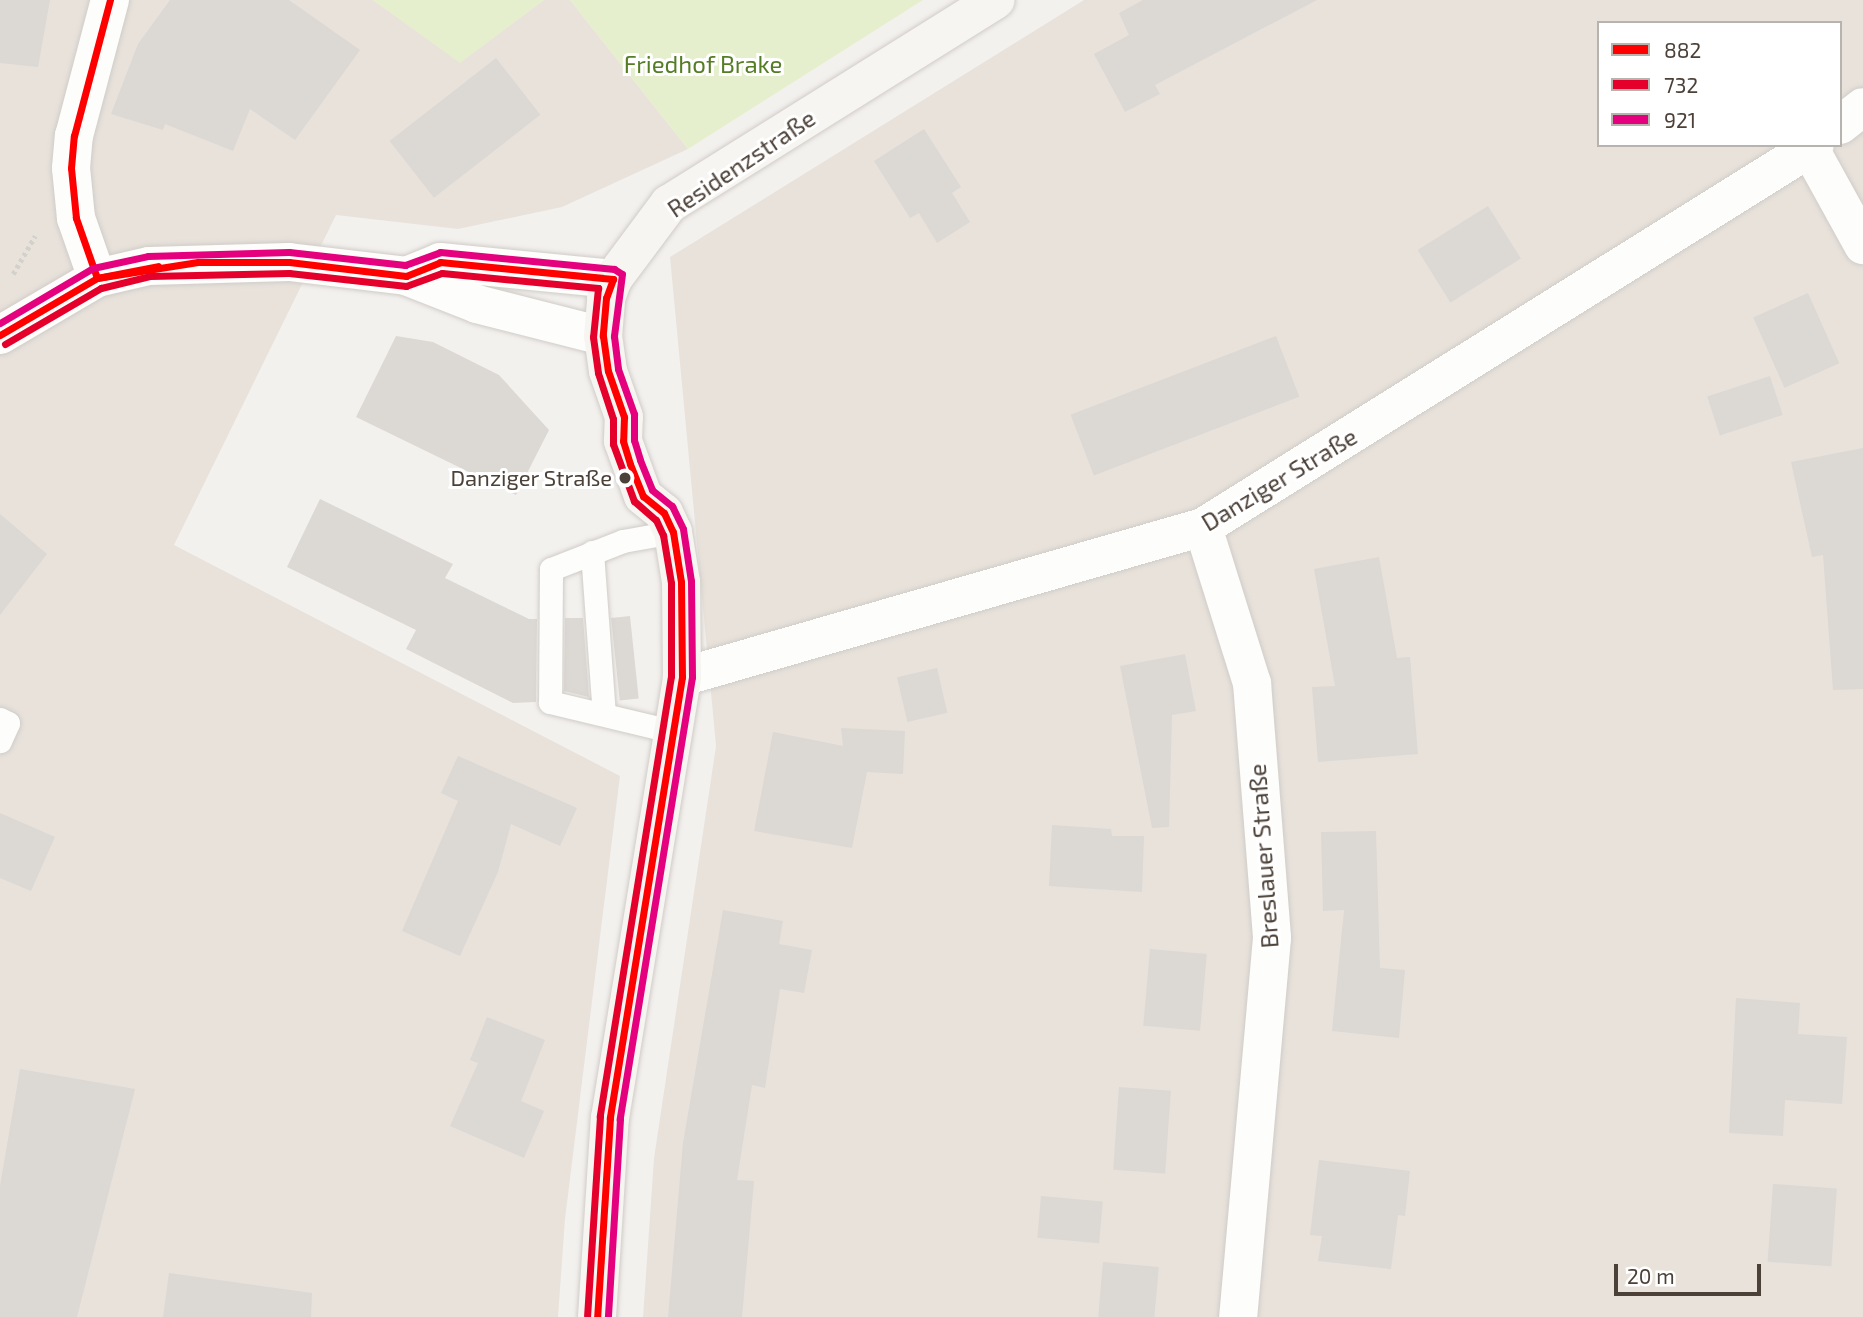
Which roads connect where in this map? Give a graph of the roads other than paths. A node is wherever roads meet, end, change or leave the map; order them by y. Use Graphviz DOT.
graph roads {
  1 [pos="110,0"];
  2 [pos="996,0"];
  3 [pos="1863,107"];
  4 [pos="1842,123"];
  5 [pos="1813,147"];
  6 [pos="1863,246"];
  7 [pos="405,276"];
  8 [pos="97,278"];
  9 [pos="613,279"];
  10 [pos="0,335"];
  11 [pos="603,336"];
  12 [pos="668,522"];
  13 [pos="1203,527"];
  14 [pos="592,552"];
  15 [pos="682,677"];
  16 [pos="604,714"];
  17 [pos="0,719"];
  18 [pos="675,732"];
  19 [pos="0,741"];
  20 [pos="597,1317"];
  21 [pos="1238,1317"];
  1 -- 8 [label="street"];
  2 -- 9 [label="main road, Residenzstraße"];
  3 -- 4 [label="street"];
  5 -- 6 [label="street"];
  5 -- 13 [label="street, Danziger Straße"];
  7 -- 8 [label="street"];
  7 -- 9 [label="street"];
  7 -- 11 [label="street"];
  8 -- 10 [label="street"];
  9 -- 11 [label="main road"];
  11 -- 12 [label="main road"];
  12 -- 14 [label="lane"];
  12 -- 15 [label="main road"];
  13 -- 15 [label="street, Danziger Straße"];
  13 -- 21 [label="street, Breslauer Straße"];
  14 -- 16 [label="lane"];
  14 -- 16 [label="lane"];
  15 -- 18 [label="main road"];
  16 -- 18 [label="lane"];
  17 -- 19 [label="lane"];
  18 -- 20 [label="main road"];
}
